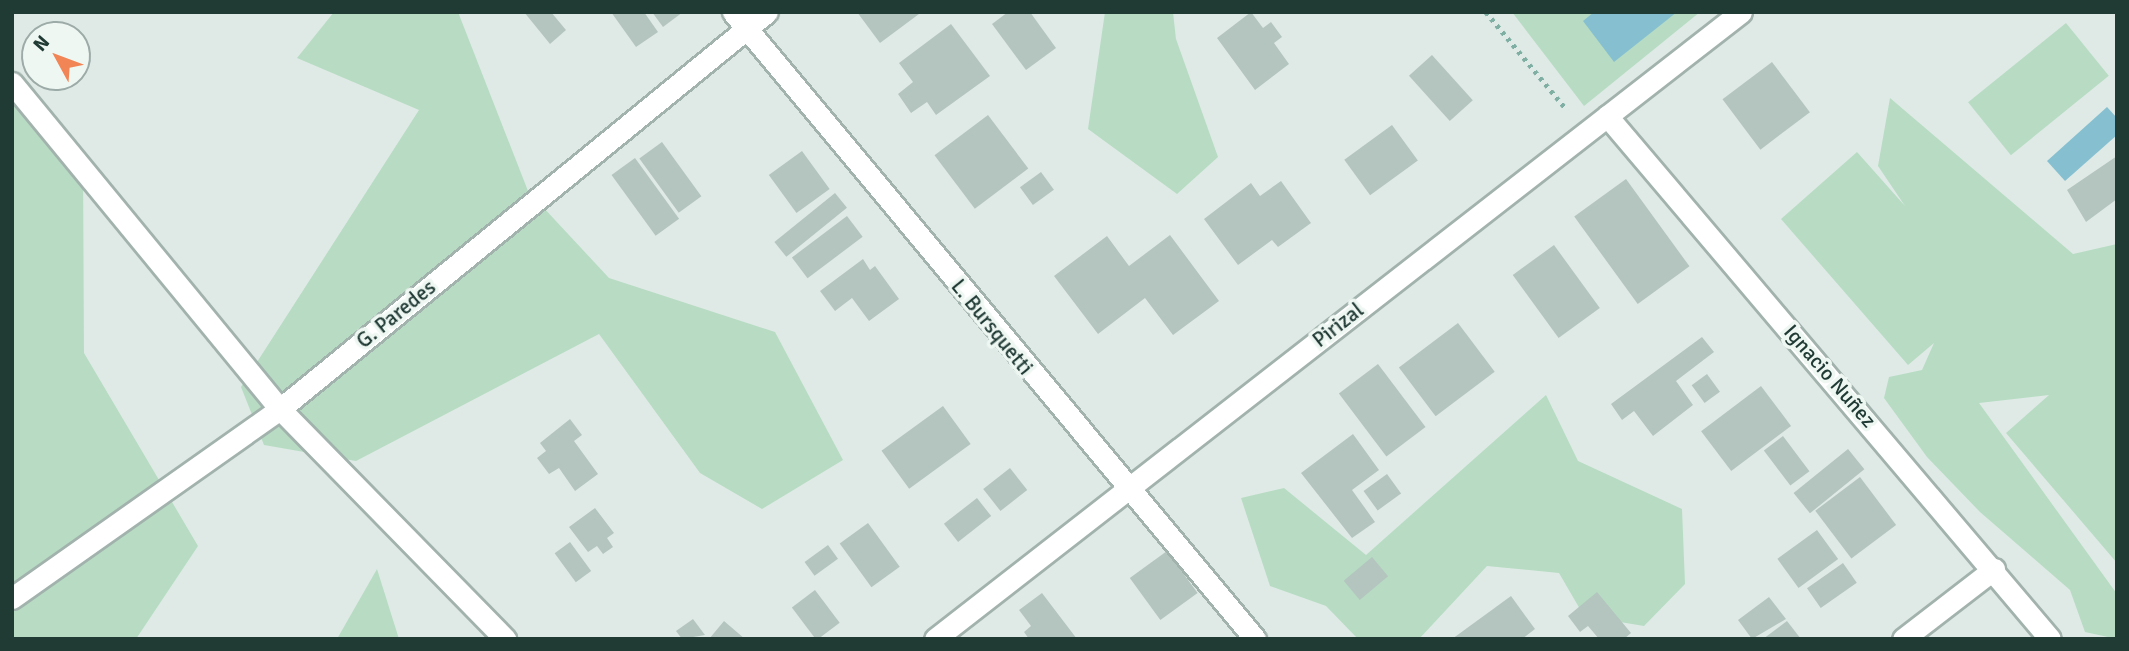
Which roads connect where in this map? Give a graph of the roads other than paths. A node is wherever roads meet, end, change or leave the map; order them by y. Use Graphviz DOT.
graph roads {
  1 [pos="767,12"];
  2 [pos="1741,12"];
  3 [pos="740,20"];
  4 [pos="12,83"];
  5 [pos="1607,116"];
  6 [pos="280,409"];
  7 [pos="1126,489"];
  8 [pos="1994,569"];
  9 [pos="12,598"];
  10 [pos="505,639"];
  11 [pos="935,639"];
  12 [pos="1255,639"];
  13 [pos="1903,639"];
  14 [pos="2050,639"];
  1 -- 3 [label="street, G. Paredes"];
  2 -- 5 [label="street, Pirizal"];
  3 -- 6 [label="street, G. Paredes"];
  3 -- 7 [label="street, L. Bursquetti"];
  4 -- 6 [label="street"];
  5 -- 7 [label="street, Pirizal"];
  5 -- 8 [label="street, Ignacio Nuñez"];
  6 -- 9 [label="street, G. Paredes"];
  6 -- 10 [label="street"];
  7 -- 11 [label="street, Pirizal"];
  7 -- 12 [label="street, L. Bursquetti"];
  8 -- 13 [label="street"];
  8 -- 14 [label="street, Ignacio Nuñez"];
}
